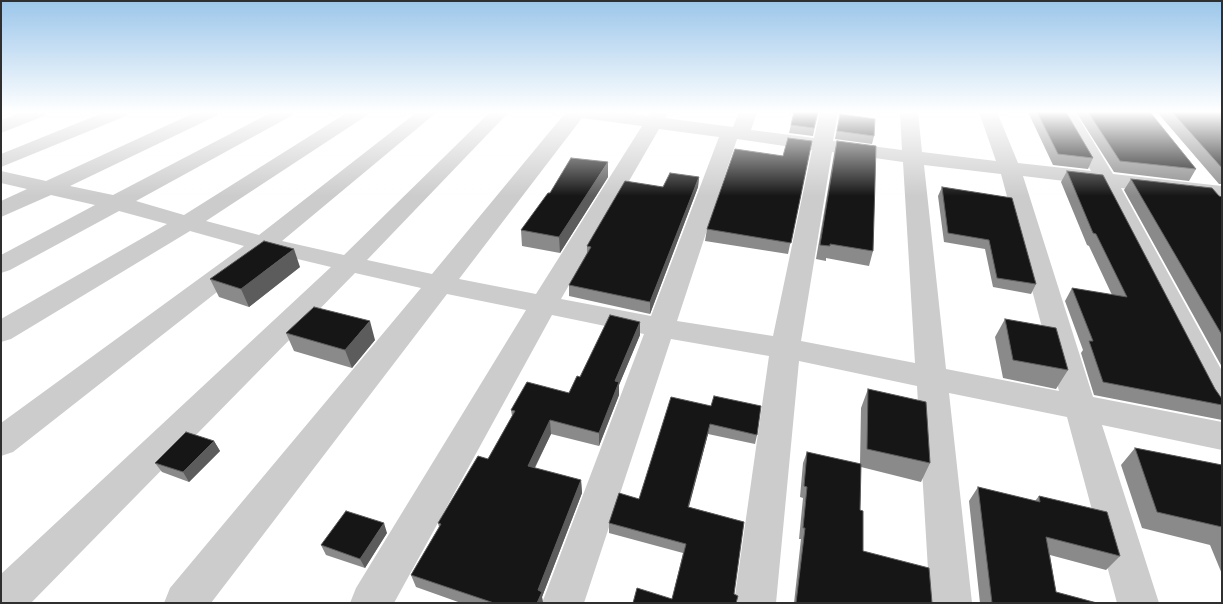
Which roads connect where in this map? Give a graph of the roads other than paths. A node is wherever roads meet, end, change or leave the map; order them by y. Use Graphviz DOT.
graph roads {
  1 [pos="52,140"];
  2 [pos="149,140"];
  3 [pos="233,140"];
  4 [pos="316,140"];
  5 [pos="393,140"];
  6 [pos="472,140"];
  7 [pos="555,140"];
  8 [pos="642,140"];
  9 [pos="734,140"];
  10 [pos="801,140"];
  11 [pos="823,140"];
  12 [pos="911,140"];
  13 [pos="999,140"];
  14 [pos="1083,140"];
  15 [pos="822,145"];
  16 [pos="912,157"];
  17 [pos="1,161"];
  18 [pos="1010,169"];
  19 [pos="1194,170"];
  20 [pos="1,177"];
  21 [pos="1107,181"];
  22 [pos="46,188"];
  23 [pos="1219,197"];
  24 [pos="117,203"];
  25 [pos="1,210"];
  26 [pos="187,223"];
  27 [pos="263,244"];
  28 [pos="350,263"];
  29 [pos="1,265"];
  30 [pos="440,284"];
  31 [pos="544,304"];
  32 [pos="661,328"];
  33 [pos="1,332"];
  34 [pos="785,348"];
  35 [pos="933,379"];
  36 [pos="1222,401"];
  37 [pos="1079,408"];
  38 [pos="1222,436"];
  39 [pos="1,442"];
  40 [pos="1,603"];
  41 [pos="185,603"];
  42 [pos="371,603"];
  43 [pos="564,603"];
  44 [pos="755,603"];
  45 [pos="951,603"];
  46 [pos="1138,603"];
  1 -- 17 [label="street"];
  2 -- 22 [label="street"];
  3 -- 24 [label="street"];
  4 -- 26 [label="street"];
  5 -- 27 [label="street"];
  6 -- 28 [label="street"];
  7 -- 30 [label="street"];
  8 -- 31 [label="street"];
  9 -- 32 [label="street"];
  10 -- 15 [label="street"];
  11 -- 15 [label="street"];
  12 -- 16 [label="street"];
  13 -- 18 [label="street"];
  14 -- 21 [label="street"];
  15 -- 16 [label="street"];
  15 -- 34 [label="street"];
  16 -- 18 [label="street"];
  16 -- 35 [label="street"];
  18 -- 21 [label="street"];
  18 -- 37 [label="street"];
  19 -- 23 [label="street"];
  20 -- 22 [label="street"];
  21 -- 23 [label="street"];
  21 -- 36 [label="street"];
  22 -- 24 [label="street"];
  22 -- 25 [label="street"];
  24 -- 26 [label="street"];
  24 -- 29 [label="street"];
  26 -- 27 [label="street"];
  26 -- 33 [label="street"];
  27 -- 28 [label="street"];
  27 -- 39 [label="street"];
  28 -- 30 [label="street"];
  28 -- 40 [label="street"];
  30 -- 31 [label="street"];
  30 -- 41 [label="street"];
  31 -- 32 [label="street"];
  31 -- 42 [label="street"];
  32 -- 34 [label="street"];
  32 -- 43 [label="street"];
  34 -- 35 [label="street"];
  34 -- 44 [label="street"];
  35 -- 37 [label="street"];
  35 -- 45 [label="street"];
  37 -- 38 [label="street"];
  37 -- 46 [label="street"];
}
